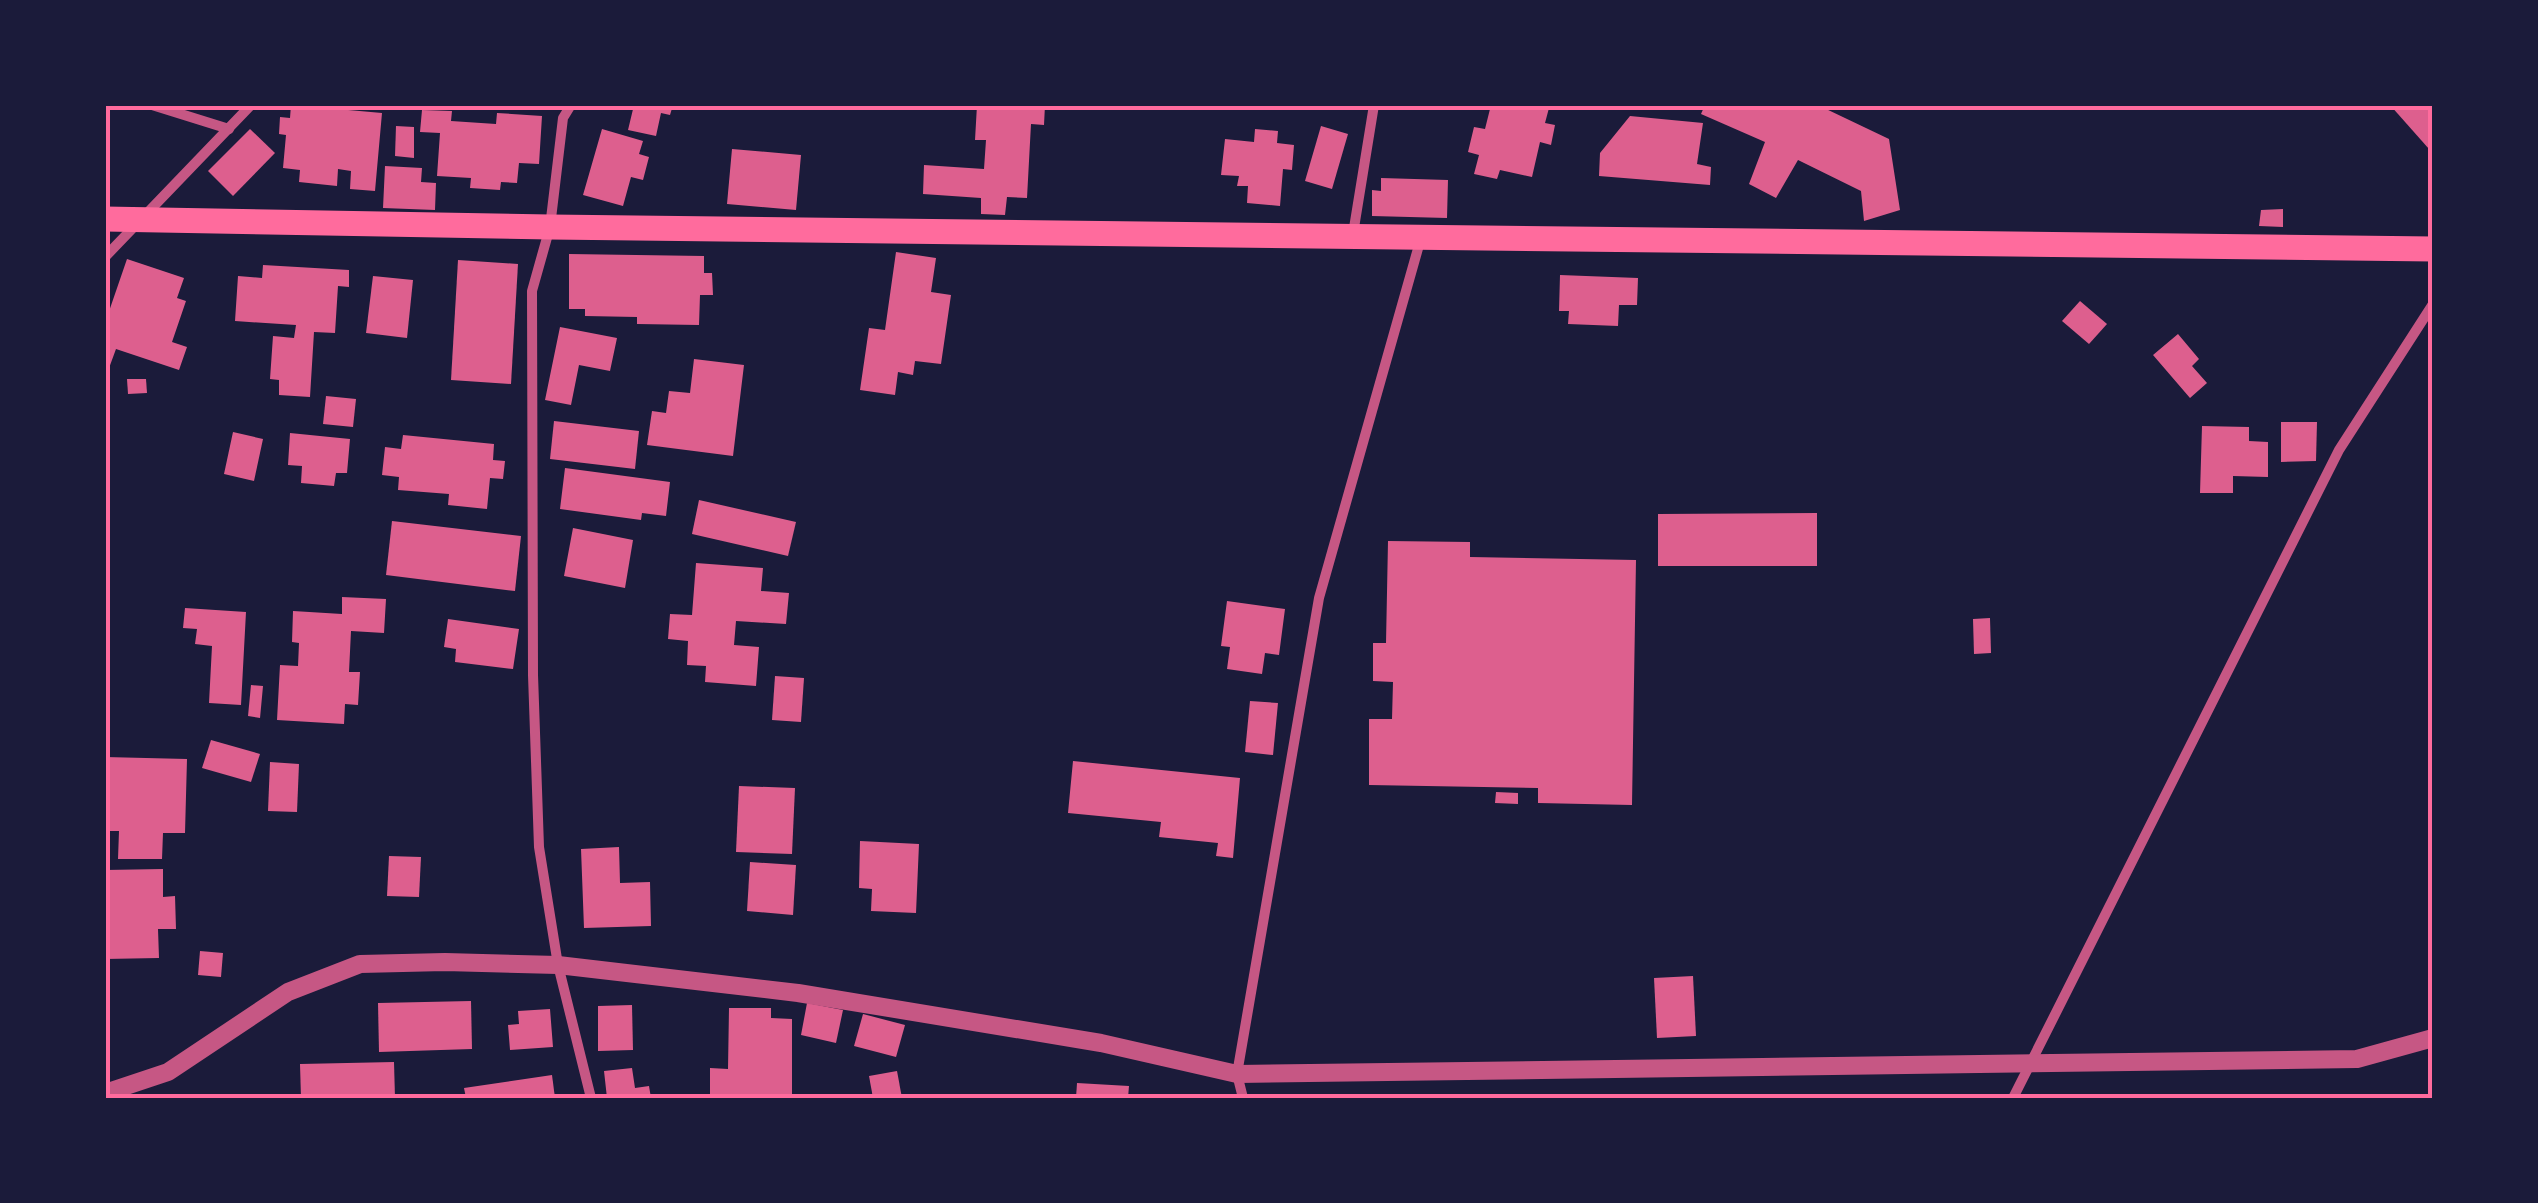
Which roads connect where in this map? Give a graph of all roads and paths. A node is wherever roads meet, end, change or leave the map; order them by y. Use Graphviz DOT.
graph roads {
  1 [pos="152,105"];
  2 [pos="251,105"];
  3 [pos="571,105"];
  4 [pos="1374,105"];
  5 [pos="229,129"];
  6 [pos="105,219"];
  7 [pos="140,220"];
  8 [pos="550,228"];
  9 [pos="1353,235"];
  10 [pos="1421,237"];
  11 [pos="2433,249"];
  12 [pos="105,257"];
  13 [pos="2433,304"];
  14 [pos="558,965"];
  15 [pos="2433,1038"];
  16 [pos="2030,1064"];
  17 [pos="1238,1074"];
  18 [pos="105,1093"];
  19 [pos="591,1098"];
  20 [pos="1243,1098"];
  21 [pos="2014,1098"];
  1 -- 5 [label="street"];
  2 -- 5 [label="street"];
  3 -- 8 [label="street"];
  4 -- 9 [label="street"];
  5 -- 7 [label="street"];
  6 -- 7 [label="main road"];
  7 -- 8 [label="main road"];
  7 -- 12 [label="street"];
  8 -- 9 [label="main road"];
  8 -- 14 [label="street"];
  9 -- 10 [label="main road"];
  10 -- 11 [label="main road"];
  10 -- 17 [label="street"];
  13 -- 16 [label="street"];
  14 -- 17 [label="street"];
  14 -- 18 [label="street"];
  14 -- 19 [label="street"];
  15 -- 16 [label="street"];
  16 -- 17 [label="street"];
  16 -- 21 [label="street"];
  17 -- 20 [label="street"];
}
